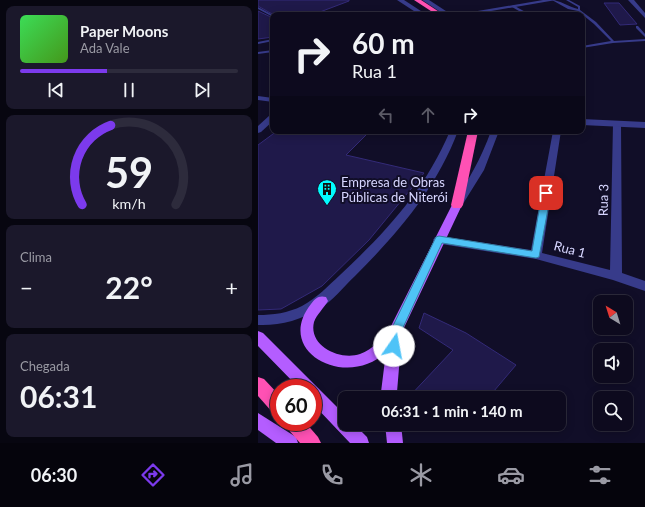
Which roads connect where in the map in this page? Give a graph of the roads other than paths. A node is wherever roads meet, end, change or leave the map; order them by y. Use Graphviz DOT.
graph roads {
  1 [pos="400,0"];
  2 [pos="417,0"];
  3 [pos="425,0"];
  4 [pos="553,0"];
  5 [pos="567,0"];
  6 [pos="631,0"];
  7 [pos="513,6"];
  8 [pos="258,8"];
  9 [pos="579,10"];
  10 [pos="419,12"];
  11 [pos="436,12"];
  12 [pos="444,12"];
  13 [pos="476,12"];
  14 [pos="523,12"];
  15 [pos="581,12"];
  16 [pos="270,14"];
  17 [pos="585,15"];
  18 [pos="645,16"];
  19 [pos="638,27"];
  20 [pos="645,36"];
  21 [pos="645,40"];
  22 [pos="270,41"];
  23 [pos="613,42"];
  24 [pos="258,43"];
  25 [pos="585,47"];
  26 [pos="270,51"];
  27 [pos="258,53"];
  28 [pos="258,98"];
  29 [pos="270,101"];
  30 [pos="270,102"];
  31 [pos="258,104"];
  32 [pos="270,120"];
  33 [pos="585,122"];
  34 [pos="618,124"];
  35 [pos="645,125"];
  36 [pos="258,130"];
  37 [pos="453,134"];
  38 [pos="472,134"];
  39 [pos="494,134"];
  40 [pos="556,134"];
  41 [pos="457,205"];
  42 [pos="439,240"];
  43 [pos="536,255"];
  44 [pos="616,276"];
  45 [pos="645,286"];
  46 [pos="321,301"];
  47 [pos="258,320"];
  48 [pos="396,332"];
  49 [pos="258,337"];
  50 [pos="300,379"];
  51 [pos="258,384"];
  52 [pos="389,391"];
  53 [pos="270,397"];
  54 [pos="322,402"];
  55 [pos="258,421"];
  56 [pos="301,431"];
  57 [pos="394,431"];
  58 [pos="290,443"];
  59 [pos="312,443"];
  60 [pos="361,443"];
  61 [pos="395,443"];
  1 -- 10 [label="street"];
  2 -- 11 [label="highway"];
  3 -- 12 [label="street"];
  4 -- 7 [label="street"];
  4 -- 9 [label="lane"];
  5 -- 9 [label="lane"];
  6 -- 18 [label="street"];
  7 -- 13 [label="street"];
  7 -- 14 [label="lane"];
  8 -- 16 [label="lane"];
  9 -- 15 [label="lane"];
  17 -- 23 [label="lane"];
  19 -- 20 [label="lane"];
  21 -- 23 [label="lane"];
  22 -- 24 [label="lane"];
  23 -- 25 [label="lane"];
  26 -- 27 [label="lane"];
  28 -- 29 [label="street"];
  30 -- 31 [label="street"];
  32 -- 36 [label="street"];
  33 -- 34 [label="street"];
  34 -- 35 [label="street"];
  34 -- 44 [label="street, Rua 3"];
  37 -- 46 [label="street"];
  38 -- 41 [label="highway"];
  39 -- 41 [label="street"];
  40 -- 43 [label="street"];
  41 -- 42 [label="main road"];
  42 -- 43 [label="street, Rua 1"];
  42 -- 48 [label="main road"];
  43 -- 44 [label="street, Rua 1"];
  44 -- 45 [label="street, Rua 1"];
  46 -- 47 [label="street"];
  46 -- 48 [label="main road"];
  48 -- 52 [label="main road"];
  49 -- 50 [label="main road"];
  51 -- 53 [label="highway"];
  54 -- 60 [label="main road"];
  55 -- 58 [label="main road"];
  56 -- 59 [label="highway"];
  57 -- 61 [label="main road"];
}
